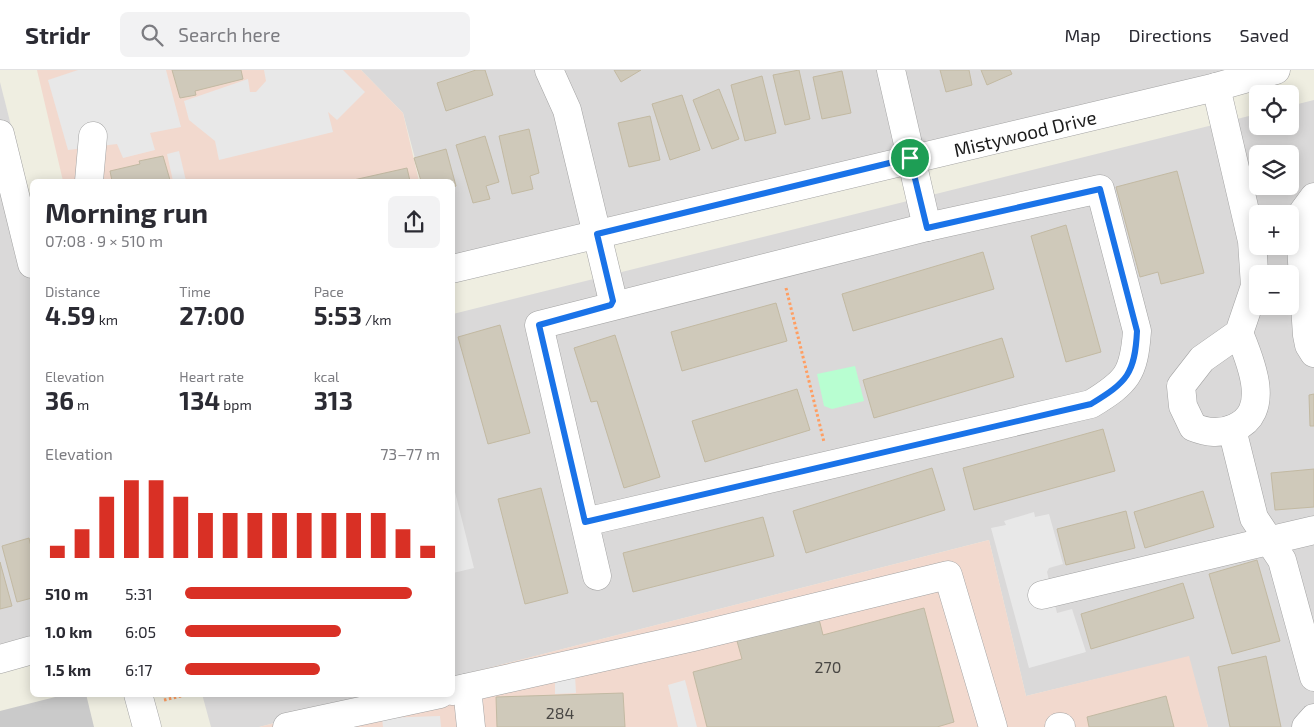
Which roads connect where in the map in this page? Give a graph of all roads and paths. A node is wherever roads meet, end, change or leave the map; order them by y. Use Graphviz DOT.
graph roads {
  1 [pos="549,70"];
  2 [pos="891,70"];
  3 [pos="1276,70"];
  4 [pos="1216,87"];
  5 [pos="0,134"];
  6 [pos="93,136"];
  7 [pos="910,158"];
  8 [pos="89,179"];
  9 [pos="1314,197"];
  10 [pos="927,228"];
  11 [pos="597,234"];
  12 [pos="30,256"];
  13 [pos="780,266"];
  14 [pos="455,268"];
  15 [pos="611,305"];
  16 [pos="1239,333"];
  17 [pos="1314,353"];
  18 [pos="1232,429"];
  19 [pos="829,465"];
  20 [pos="585,522"];
  21 [pos="1314,530"];
  22 [pos="1268,540"];
  23 [pos="598,576"];
  24 [pos="1042,595"];
  25 [pos="30,651"];
  26 [pos="0,659"];
  27 [pos="1314,677"];
  28 [pos="460,690"];
  29 [pos="139,697"];
  30 [pos="425,697"];
  31 [pos="1314,718"];
  32 [pos="147,727"];
  33 [pos="287,727"];
  34 [pos="471,727"];
  35 [pos="993,727"];
  36 [pos="1306,727"];
  1 -- 11 [label="street"];
  2 -- 7 [label="street"];
  3 -- 4 [label="street, Mistywood Drive"];
  4 -- 7 [label="street, Mistywood Drive"];
  4 -- 16 [label="street"];
  5 -- 12 [label="street"];
  6 -- 8 [label="street"];
  7 -- 10 [label="street"];
  7 -- 11 [label="street, Mistywood Drive"];
  9 -- 17 [label="street"];
  10 -- 13 [label="street"];
  10 -- 19 [label="street"];
  11 -- 14 [label="street, Mistywood Drive"];
  11 -- 15 [label="street"];
  13 -- 15 [label="street"];
  13 -- 19 [label="path"];
  15 -- 20 [label="street"];
  16 -- 18 [label="street"];
  16 -- 18 [label="street"];
  18 -- 22 [label="street"];
  19 -- 20 [label="street"];
  20 -- 23 [label="street"];
  21 -- 22 [label="street"];
  22 -- 24 [label="street"];
  22 -- 27 [label="street"];
  25 -- 26 [label="street"];
  28 -- 34 [label="street"];
  28 -- 35 [label="street"];
  29 -- 32 [label="street"];
  30 -- 33 [label="street"];
  31 -- 36 [label="street"];
}
